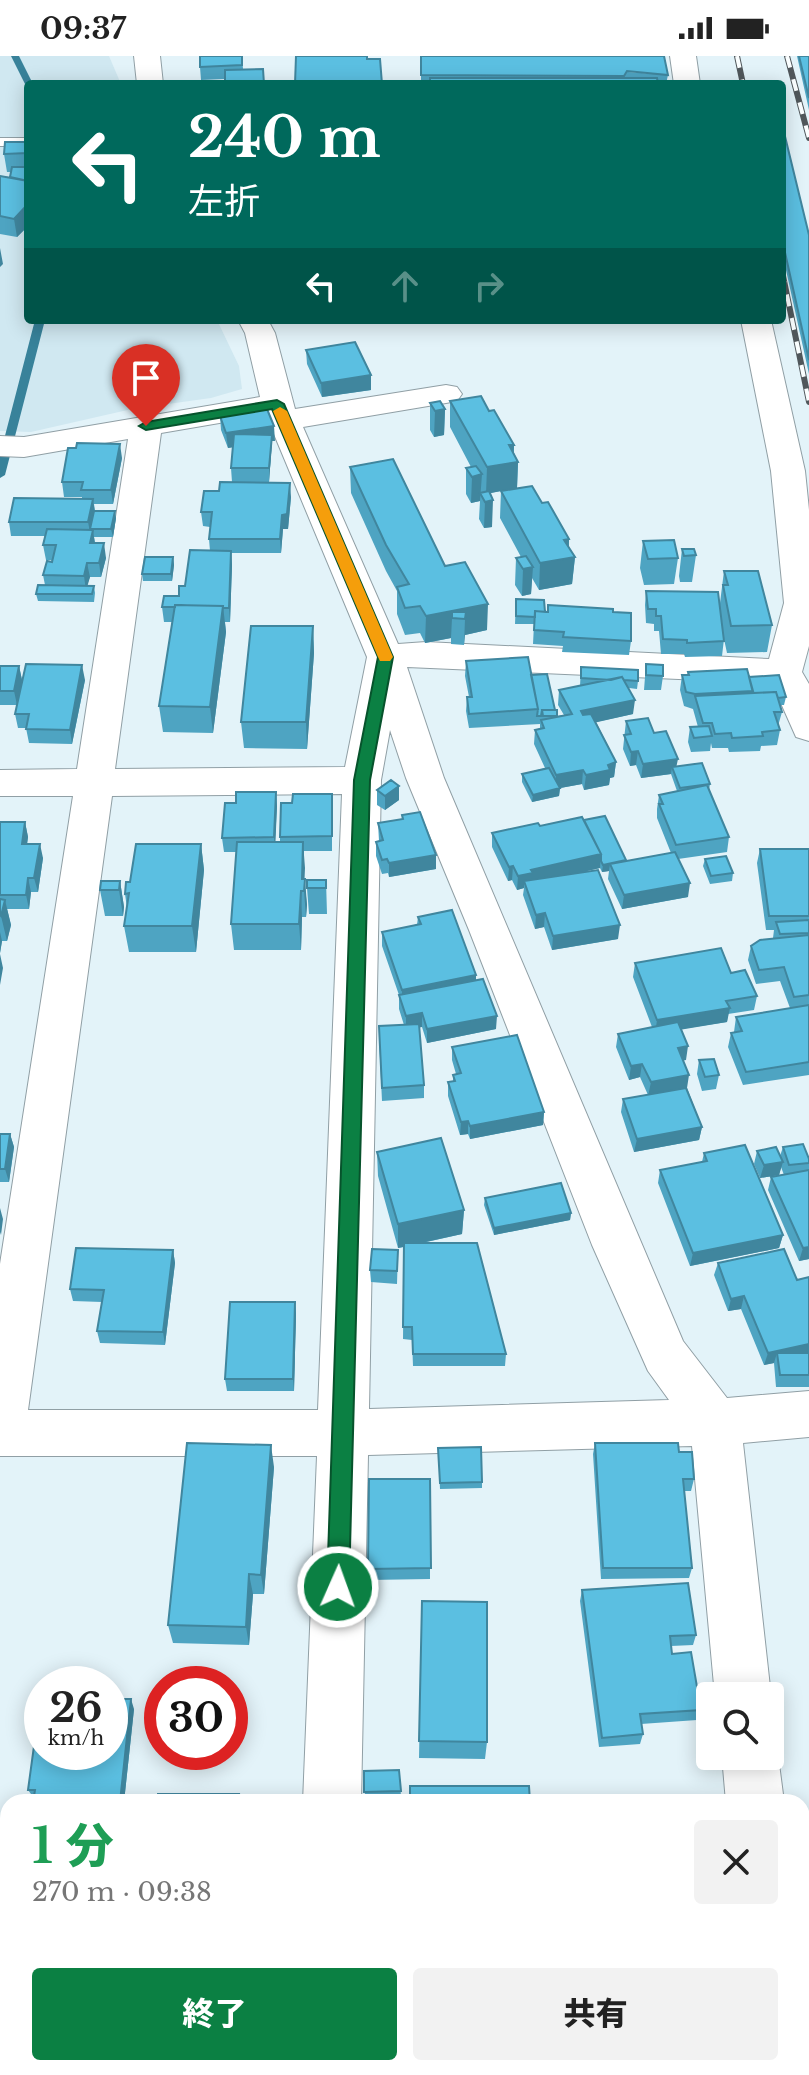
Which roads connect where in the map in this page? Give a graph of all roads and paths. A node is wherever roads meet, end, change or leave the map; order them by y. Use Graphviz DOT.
graph roads {
  1 [pos="147,56"];
  2 [pos="683,56"];
  3 [pos="150,80"];
  4 [pos="686,80"];
  5 [pos="0,142"];
  6 [pos="24,142"];
  7 [pos="255,324"];
  8 [pos="757,324"];
  9 [pos="446,394"];
  10 [pos="281,412"];
  11 [pos="146,426"];
  12 [pos="12,447"];
  13 [pos="385,657"];
  14 [pos="784,672"];
  15 [pos="809,728"];
  16 [pos="362,780"];
  17 [pos="93,781"];
  18 [pos="0,783"];
  19 [pos="809,1414"];
  20 [pos="715,1422"];
  21 [pos="0,1427"];
  22 [pos="0,1433"];
  23 [pos="343,1433"];
  24 [pos="742,1682"];
  25 [pos="752,1770"];
  26 [pos="332,1794"];
  27 [pos="754,1794"];
  1 -- 3 [label="street"];
  2 -- 4 [label="street"];
  5 -- 6 [label="lane"];
  7 -- 10 [label="street"];
  8 -- 14 [label="street"];
  9 -- 10 [label="street"];
  10 -- 11 [label="street"];
  10 -- 13 [label="street"];
  11 -- 12 [label="street"];
  11 -- 17 [label="street"];
  13 -- 14 [label="street"];
  13 -- 16 [label="street"];
  13 -- 20 [label="street"];
  14 -- 15 [label="street"];
  16 -- 17 [label="street"];
  16 -- 23 [label="street"];
  17 -- 18 [label="street"];
  17 -- 21 [label="street"];
  19 -- 20 [label="street"];
  20 -- 23 [label="street"];
  20 -- 24 [label="street"];
  22 -- 23 [label="street"];
  23 -- 26 [label="street"];
  25 -- 27 [label="street"];
}
